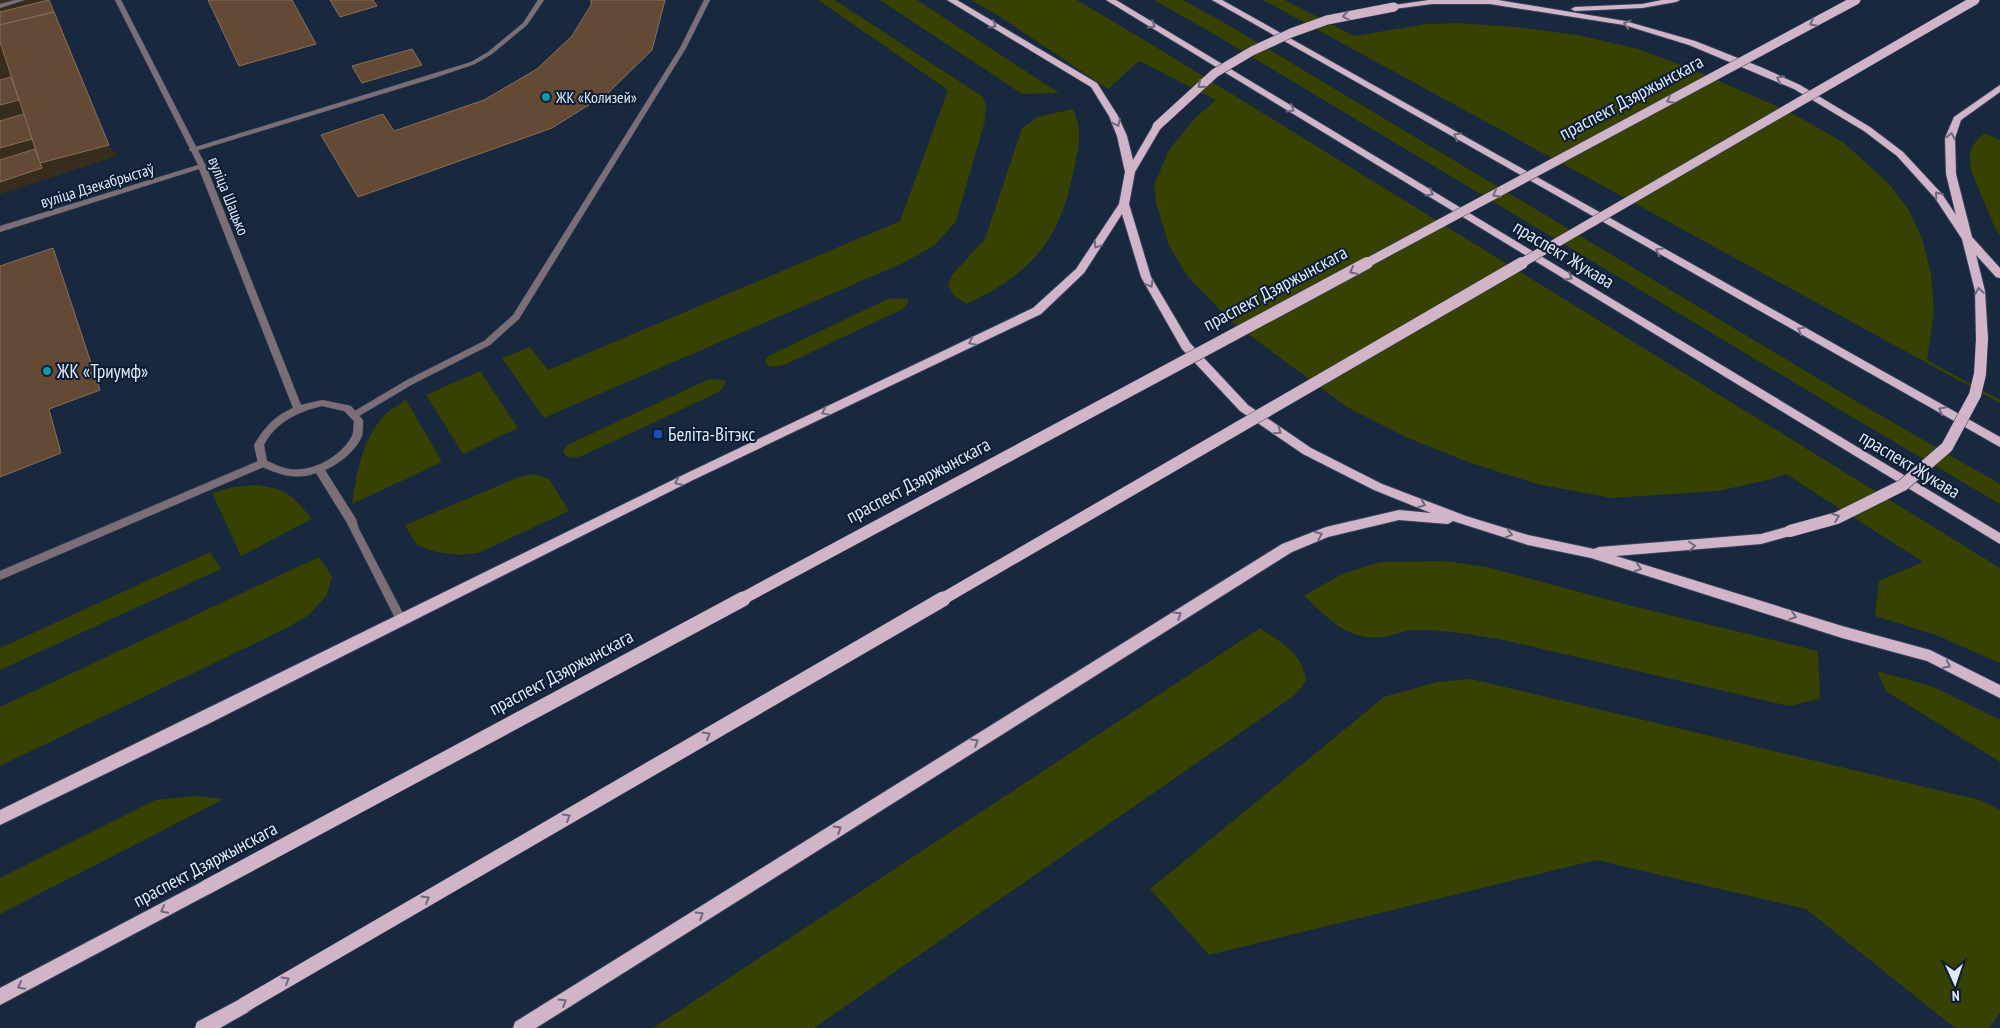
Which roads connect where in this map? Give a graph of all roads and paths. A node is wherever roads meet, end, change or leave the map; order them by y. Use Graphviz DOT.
graph roads {
  1 [pos="22,0"];
  2 [pos="118,0"];
  3 [pos="540,0"];
  4 [pos="707,0"];
  5 [pos="951,0"];
  6 [pos="1110,0"];
  7 [pos="1216,0"];
  8 [pos="1480,0"];
  9 [pos="1676,0"];
  10 [pos="1856,0"];
  11 [pos="1975,0"];
  12 [pos="1495,3"];
  13 [pos="0,6"];
  14 [pos="1553,10"];
  15 [pos="2000,88"];
  16 [pos="193,149"];
  17 [pos="202,166"];
  18 [pos="1130,172"];
  19 [pos="1124,204"];
  20 [pos="0,229"];
  21 [pos="1965,236"];
  22 [pos="2000,275"];
  23 [pos="298,409"];
  24 [pos="356,414"];
  25 [pos="2000,443"];
  26 [pos="263,464"];
  27 [pos="319,469"];
  28 [pos="1463,520"];
  29 [pos="2000,539"];
  30 [pos="1591,553"];
  31 [pos="0,576"];
  32 [pos="401,620"];
  33 [pos="2000,692"];
  34 [pos="0,818"];
  35 [pos="0,997"];
  36 [pos="203,1028"];
  37 [pos="521,1028"];
  1 -- 13 [label="street"];
  2 -- 16 [label="street, вуліца Шацько"];
  3 -- 16 [label="street"];
  4 -- 24 [label="street"];
  5 -- 18 [label="main road, one-way"];
  6 -- 29 [label="main road, праспект Жукава, one-way"];
  25 -- 7 [label="main road, one-way"];
  8 -- 12 [label="main road"];
  9 -- 14 [label="main road"];
  10 -- 35 [label="main road, праспект Дзяржынскага, one-way, bridge"];
  36 -- 11 [label="main road, one-way, bridge"];
  12 -- 14 [label="main road"];
  12 -- 18 [label="main road, one-way, bridge"];
  21 -- 14 [label="main road, one-way"];
  21 -- 15 [label="main road, one-way"];
  16 -- 17 [label="street, вуліца Шацько"];
  17 -- 20 [label="street, вуліца Дзекабрыстаў"];
  17 -- 23 [label="street, вуліца Шацько"];
  18 -- 19 [label="main road"];
  19 -- 28 [label="main road, one-way"];
  19 -- 32 [label="main road, one-way"];
  21 -- 22 [label="main road"];
  30 -- 21 [label="main road, one-way, bridge"];
  23 -- 24 [label="street"];
  23 -- 26 [label="street"];
  24 -- 27 [label="street"];
  26 -- 27 [label="street"];
  26 -- 31 [label="street"];
  27 -- 32 [label="street"];
  28 -- 30 [label="main road, one-way"];
  37 -- 28 [label="main road, one-way"];
  30 -- 33 [label="main road, one-way"];
  32 -- 34 [label="main road"];
}
